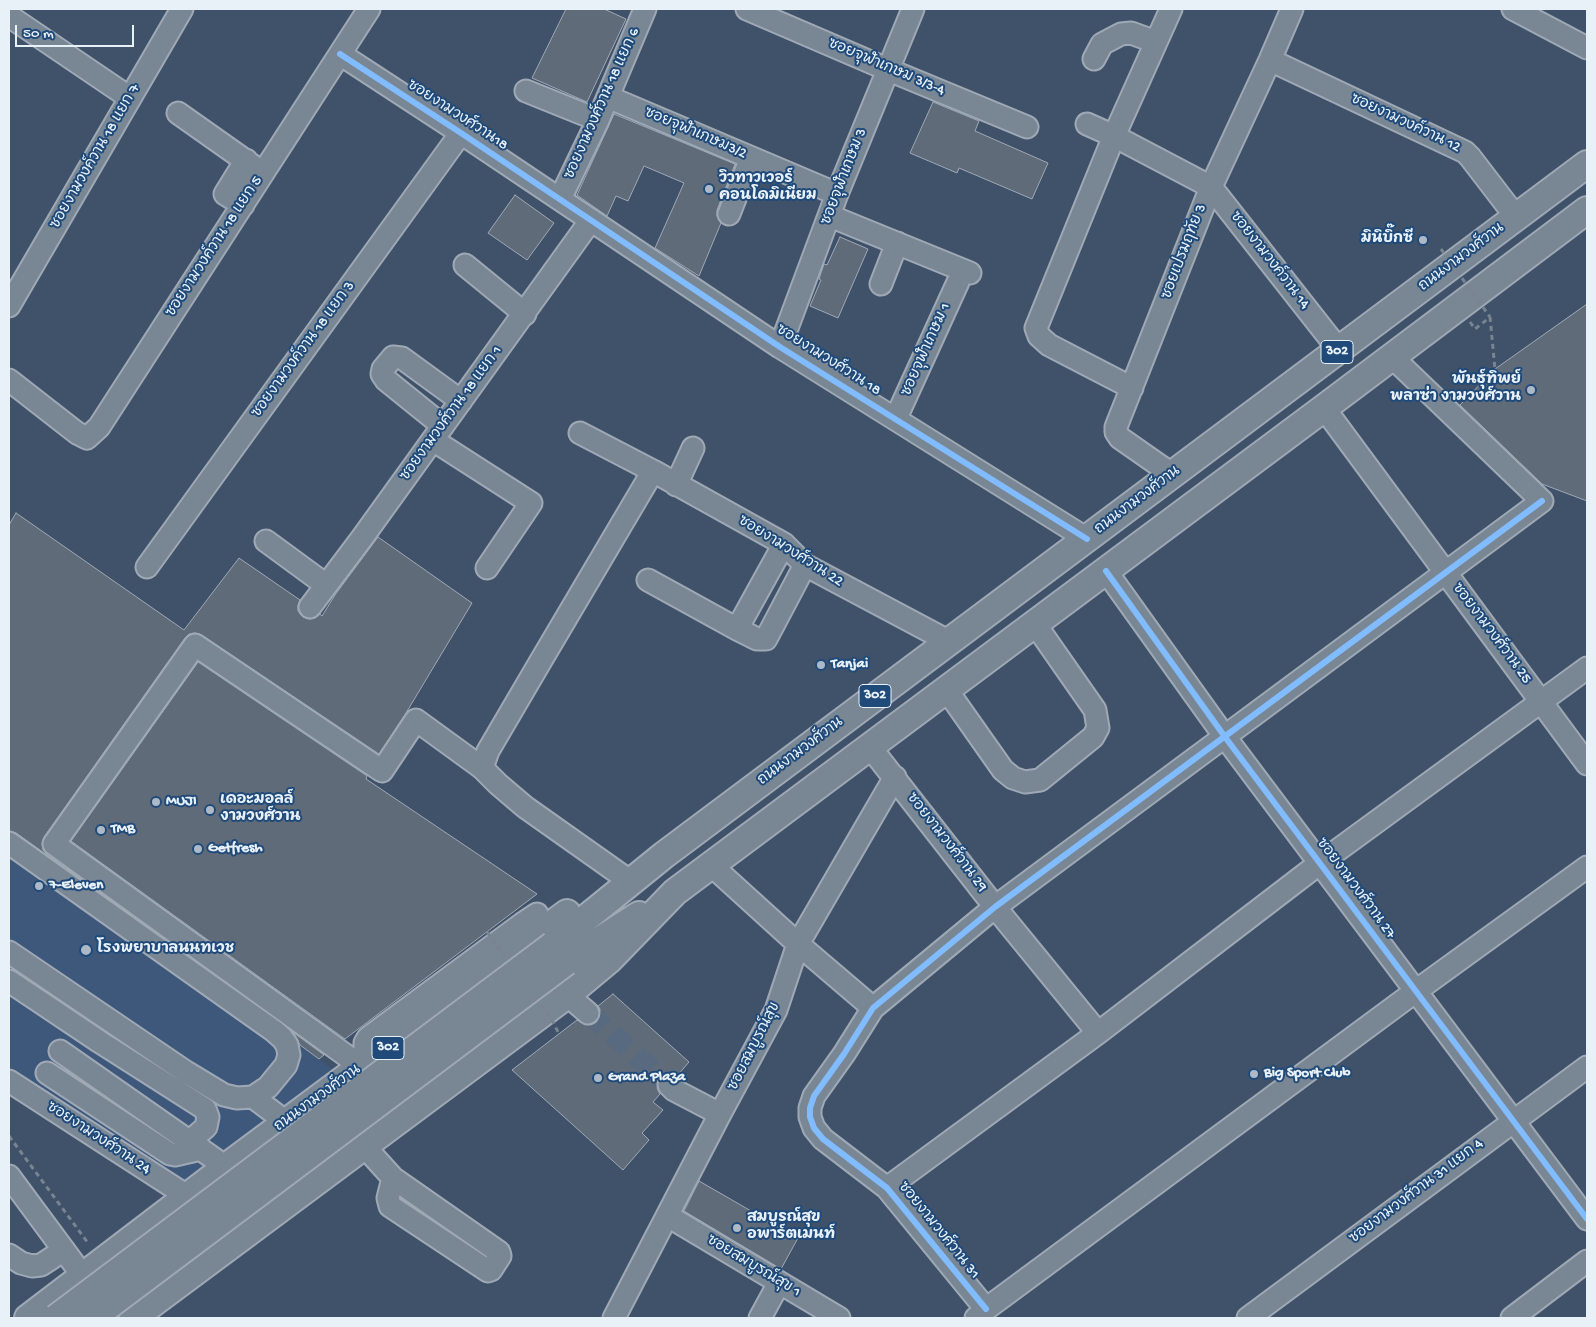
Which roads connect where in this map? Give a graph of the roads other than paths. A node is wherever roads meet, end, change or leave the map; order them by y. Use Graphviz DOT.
graph roads {
  1 [pos="182,9"];
  2 [pos="369,9"];
  3 [pos="645,9"];
  4 [pos="747,9"];
  5 [pos="913,9"];
  6 [pos="1171,9"];
  7 [pos="1292,9"];
  8 [pos="1512,9"];
  9 [pos="9,16"];
  10 [pos="1156,42"];
  11 [pos="1587,48"];
  12 [pos="340,54"];
  13 [pos="1094,59"];
  14 [pos="1270,60"];
  15 [pos="889,70"];
  16 [pos="526,91"];
  17 [pos="608,97"];
  18 [pos="130,98"];
  19 [pos="178,113"];
  20 [pos="598,120"];
  21 [pos="1087,124"];
  22 [pos="1027,127"];
  23 [pos="461,133"];
  24 [pos="1114,136"];
  25 [pos="752,158"];
  26 [pos="246,160"];
  27 [pos="1587,164"];
  28 [pos="263,173"];
  29 [pos="1211,187"];
  30 [pos="837,194"];
  31 [pos="560,199"];
  32 [pos="243,205"];
  33 [pos="1587,210"];
  34 [pos="729,214"];
  35 [pos="830,216"];
  36 [pos="1516,217"];
  37 [pos="591,220"];
  38 [pos="898,243"];
  39 [pos="465,265"];
  40 [pos="881,284"];
  41 [pos="12,293"];
  42 [pos="525,314"];
  43 [pos="780,347"];
  44 [pos="1339,350"];
  45 [pos="1391,356"];
  46 [pos="9,380"];
  47 [pos="1132,388"];
  48 [pos="461,401"];
  49 [pos="1324,408"];
  50 [pos="896,418"];
  51 [pos="438,433"];
  52 [pos="580,433"];
  53 [pos="693,448"];
  54 [pos="653,472"];
  55 [pos="1173,475"];
  56 [pos="676,485"];
  57 [pos="1087,539"];
  58 [pos="266,541"];
  59 [pos="784,544"];
  60 [pos="805,565"];
  61 [pos="147,567"];
  62 [pos="487,568"];
  63 [pos="1106,571"];
  64 [pos="1446,573"];
  65 [pos="648,580"];
  66 [pos="326,585"];
  67 [pos="310,607"];
  68 [pos="1036,624"];
  69 [pos="737,629"];
  70 [pos="948,642"];
  71 [pos="1587,668"];
  72 [pos="946,689"];
  73 [pos="1542,702"];
  74 [pos="1225,737"];
  75 [pos="870,746"];
  76 [pos="1587,764"];
  77 [pos="482,768"];
  78 [pos="895,777"];
  79 [pos="9,843"];
  80 [pos="664,855"];
  81 [pos="1320,863"];
  82 [pos="711,865"];
  83 [pos="1587,867"];
  84 [pos="624,877"];
  85 [pos="675,892"];
  86 [pos="995,907"];
  87 [pos="546,930"];
  88 [pos="798,944"];
  89 [pos="9,952"];
  90 [pos="9,981"];
  91 [pos="1416,990"];
  92 [pos="567,995"];
  93 [pos="873,1008"];
  94 [pos="588,1013"];
  95 [pos="1098,1033"];
  96 [pos="60,1051"];
  97 [pos="364,1066"];
  98 [pos="1587,1066"];
  99 [pos="47,1073"];
  100 [pos="9,1081"];
  101 [pos="668,1085"];
  102 [pos="253,1097"];
  103 [pos="720,1114"];
  104 [pos="1514,1121"];
  105 [pos="286,1122"];
  106 [pos="195,1146"];
  107 [pos="364,1146"];
  108 [pos="226,1167"];
  109 [pos="9,1176"];
  110 [pos="393,1178"];
  111 [pos="887,1188"];
  112 [pos="187,1196"];
  113 [pos="668,1216"];
  114 [pos="1587,1219"];
  115 [pos="64,1250"];
  116 [pos="118,1250"];
  117 [pos="9,1255"];
  118 [pos="1587,1261"];
  119 [pos="83,1276"];
  120 [pos="779,1283"];
  121 [pos="147,1312"];
  122 [pos="1535,1312"];
  123 [pos="981,1314"];
  124 [pos="28,1318"];
  125 [pos="56,1318"];
  126 [pos="92,1318"];
  127 [pos="614,1318"];
  128 [pos="760,1318"];
  129 [pos="839,1318"];
  130 [pos="1248,1318"];
  131 [pos="1512,1318"];
  1 -- 18 [label="street, ซอยงามวงค์วาน 18 แยก 7"];
  2 -- 12 [label="street"];
  3 -- 17 [label="street, ซอยงามวงศ์วาน 18 แยก 6"];
  4 -- 15 [label="street, ซอยจุฬาเกษม 3/3-4"];
  5 -- 15 [label="street, ซอยจุฬาเกษม 3"];
  6 -- 10 [label="street"];
  7 -- 14 [label="street, ซอยเปรมฤทัย 3"];
  8 -- 11 [label="street"];
  9 -- 18 [label="street"];
  10 -- 13 [label="street"];
  10 -- 24 [label="street"];
  12 -- 23 [label="street, ซอยงามวงศ์วาน18"];
  12 -- 28 [label="street, ซอยงามวงค์วาน 18 แยก 5"];
  14 -- 29 [label="street, ซอยเปรมฤทัย 3"];
  14 -- 36 [label="street, ซอยงามวงค์วาน 12"];
  15 -- 22 [label="street, ซอยจุฬาเกษม 3/3-4"];
  15 -- 30 [label="street, ซอยจุฬาเกษม 3"];
  16 -- 20 [label="street"];
  17 -- 20 [label="street, ซอยงามวงศ์วาน 18 แยก 6"];
  17 -- 25 [label="street, ซอยจุฬาเกษม3/2"];
  18 -- 41 [label="street, ซอยงามวงค์วาน 18 แยก 7"];
  19 -- 26 [label="street"];
  20 -- 31 [label="street, ซอยงามวงศ์วาน 18 แยก 6"];
  21 -- 24 [label="street, ซอยงามวงค์วาน 14"];
  23 -- 31 [label="street, ซอยงามวงศ์วาน18"];
  23 -- 61 [label="street, ซอยงามวงค์วาน 18 แยก 3"];
  24 -- 29 [label="street, ซอยงามวงค์วาน 14"];
  24 -- 47 [label="street"];
  25 -- 30 [label="street, ซอยจุฬาเกษม3/2"];
  25 -- 34 [label="street"];
  26 -- 28 [label="street"];
  26 -- 32 [label="street"];
  27 -- 36 [label="main road, ถนนงามวงศ์วาน / 302"];
  28 -- 32 [label="street, ซอยงามวงค์วาน 18 แยก 5"];
  29 -- 44 [label="street, ซอยงามวงค์วาน 14"];
  29 -- 47 [label="street, ซอยเปรมฤทัย 3"];
  30 -- 35 [label="street, ซอยจุฬาเกษม 3"];
  31 -- 37 [label="street, ซอยงามวงศ์วาน 18"];
  32 -- 46 [label="street, ซอยงามวงค์วาน 18 แยก 5"];
  33 -- 45 [label="main road, ถนนงามวงศ์วาน / 302"];
  35 -- 38 [label="street"];
  35 -- 43 [label="street, ซอยจุฬาเกษม 3"];
  36 -- 44 [label="main road, ถนนงามวงศ์วาน / 302"];
  37 -- 42 [label="street, ซอยงามวงศ์วาน 18 แยก 1"];
  37 -- 43 [label="street, ซอยงามวงศ์วาน 18"];
  38 -- 40 [label="street"];
  38 -- 50 [label="street, ซอยจุฬาเกษม 1"];
  39 -- 42 [label="street"];
  42 -- 48 [label="street, ซอยงามวงศ์วาน 18 แยก 1"];
  43 -- 50 [label="street, ซอยงามวงศ์วาน 18"];
  44 -- 55 [label="main road, ถนนงามวงศ์วาน / 302"];
  45 -- 49 [label="main road, ถนนงามวงศ์วาน / 302"];
  45 -- 64 [label="street, ซอยงามวงศ์วาน 31"];
  47 -- 55 [label="street, ซอยเปรมฤทัย 3"];
  48 -- 51 [label="street, ซอยงามวงศ์วาน 18 แยก 1"];
  48 -- 51 [label="street"];
  49 -- 63 [label="main road, ถนนงามวงศ์วาน / 302"];
  49 -- 64 [label="street, ซอยงามวงศ์วาน 25"];
  50 -- 57 [label="street, ซอยงามวงศ์วาน 18"];
  51 -- 62 [label="street"];
  51 -- 66 [label="street, ซอยงามวงศ์วาน 18 แยก 1"];
  52 -- 54 [label="street, ซอยงามวงศ์วาน 22"];
  53 -- 56 [label="street"];
  54 -- 56 [label="street, ซอยงามวงศ์วาน 22"];
  54 -- 77 [label="street"];
  55 -- 57 [label="main road, ถนนงามวงศ์วาน / 302"];
  56 -- 59 [label="street, ซอยงามวงศ์วาน 22"];
  57 -- 70 [label="main road, ถนนงามวงศ์วาน / 302"];
  58 -- 66 [label="street"];
  59 -- 60 [label="street, ซอยงามวงศ์วาน 22"];
  59 -- 69 [label="street"];
  60 -- 69 [label="street"];
  60 -- 70 [label="street, ซอยงามวงศ์วาน 22"];
  63 -- 68 [label="main road, ถนนงามวงศ์วาน / 302"];
  63 -- 74 [label="street, ซอยงามวงศ์วาน 27"];
  64 -- 73 [label="street, ซอยงามวงศ์วาน 25"];
  64 -- 74 [label="street, ซอยงามวงศ์วาน 31"];
  65 -- 69 [label="street"];
  66 -- 67 [label="street, ซอยงามวงศ์วาน 18 แยก 1"];
  68 -- 72 [label="main road, ถนนงามวงศ์วาน / 302"];
  68 -- 72 [label="street"];
  70 -- 80 [label="main road, ถนนงามวงศ์วาน / 302"];
  71 -- 73 [label="street"];
  72 -- 75 [label="main road, ถนนงามวงศ์วาน / 302"];
  73 -- 76 [label="street, ซอยงามวงศ์วาน 25"];
  73 -- 81 [label="street"];
  74 -- 81 [label="street, ซอยงามวงศ์วาน 27"];
  74 -- 86 [label="street, ซอยงามวงศ์วาน 31"];
  75 -- 78 [label="street, ซอยงามวงศ์วาน 29"];
  75 -- 82 [label="main road, ถนนงามวงศ์วาน / 302"];
  77 -- 84 [label="street"];
  77 -- 97 [label="street"];
  78 -- 86 [label="street, ซอยงามวงศ์วาน 29"];
  78 -- 88 [label="street, ซอยสมบูรณ์สุข"];
  79 -- 102 [label="street"];
  80 -- 84 [label="main road, ถนนงามวงศ์วาน / 302"];
  80 -- 87 [label="main road, ถนนงามวงศ์วาน / 302"];
  81 -- 91 [label="street, ซอยงามวงศ์วาน 27"];
  81 -- 95 [label="street"];
  82 -- 85 [label="main road, ถนนงามวงศ์วาน / 302"];
  82 -- 88 [label="street"];
  83 -- 91 [label="street"];
  84 -- 87 [label="main road, ถนนงามวงศ์วาน / 302"];
  85 -- 87 [label="main road, ถนนงามวงศ์วาน / 302"];
  85 -- 92 [label="main road, ถนนงามวงศ์วาน / 302"];
  86 -- 93 [label="street, ซอยงามวงศ์วาน 31"];
  86 -- 95 [label="street, ซอยงามวงศ์วาน 29"];
  87 -- 97 [label="main road, ถนนงามวงศ์วาน / 302"];
  87 -- 125 [label="main road, ถนนงามวงศ์วาน / 302, bridge"];
  87 -- 126 [label="main road, ถนนงามวงศ์วาน / 302, bridge"];
  88 -- 93 [label="street"];
  88 -- 103 [label="street, ซอยสมบูรณ์สุข"];
  89 -- 102 [label="street"];
  90 -- 106 [label="street"];
  91 -- 104 [label="street, ซอยงามวงศ์วาน 27"];
  91 -- 123 [label="street"];
  92 -- 94 [label="street"];
  92 -- 107 [label="main road, ถนนงามวงศ์วาน / 302"];
  93 -- 111 [label="street, ซอยงามวงศ์วาน 31"];
  95 -- 111 [label="street"];
  96 -- 106 [label="street"];
  97 -- 105 [label="main road, ถนนงามวงศ์วาน / 302"];
  98 -- 104 [label="street, ซอยงามวงศ์วาน 31 แยก 4"];
  99 -- 106 [label="street"];
  100 -- 112 [label="street, ซอยงามวงศ์วาน 24"];
  101 -- 103 [label="street"];
  102 -- 105 [label="street"];
  103 -- 113 [label="street, ซอยสมบูรณ์สุข"];
  104 -- 114 [label="street, ซอยงามวงศ์วาน 27"];
  104 -- 130 [label="street, ซอยงามวงศ์วาน 31 แยก 4"];
  105 -- 108 [label="main road, ถนนงามวงศ์วาน / 302"];
  106 -- 108 [label="street"];
  107 -- 110 [label="street"];
  107 -- 121 [label="main road, ถนนงามวงศ์วาน / 302"];
  108 -- 112 [label="main road, ถนนงามวงศ์วาน / 302"];
  109 -- 115 [label="street"];
  110 -- 110 [label="street"];
  111 -- 123 [label="street, ซอยงามวงศ์วาน 31"];
  112 -- 116 [label="main road, ถนนงามวงศ์วาน / 302"];
  113 -- 120 [label="street, ซอยสมบูรณ์สุข 1"];
  113 -- 127 [label="street, ซอยสมบูรณ์สุข"];
  115 -- 117 [label="street"];
  115 -- 119 [label="street"];
  116 -- 119 [label="main road, ถนนงามวงศ์วาน / 302"];
  116 -- 121 [label="main road"];
  118 -- 122 [label="street"];
  119 -- 124 [label="main road, ถนนงามวงศ์วาน / 302"];
  120 -- 128 [label="street"];
  120 -- 129 [label="street, ซอยสมบูรณ์สุข 1"];
  122 -- 131 [label="street"];
}
